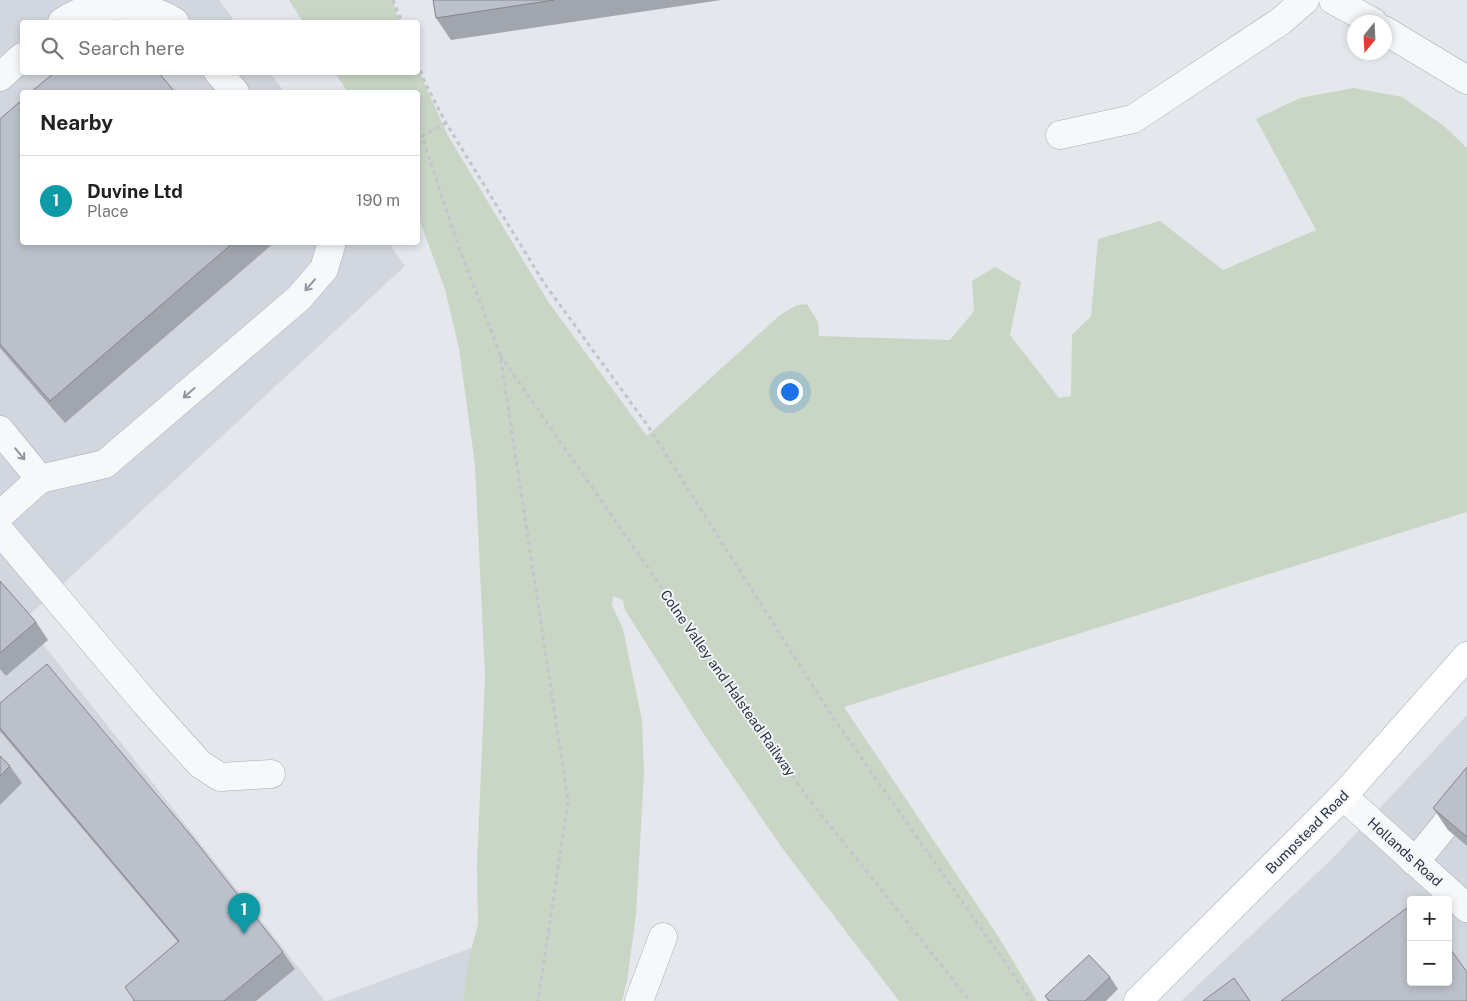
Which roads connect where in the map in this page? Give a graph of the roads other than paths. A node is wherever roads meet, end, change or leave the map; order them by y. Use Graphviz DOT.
graph roads {
  1 [pos="1305,0"];
  2 [pos="1333,0"];
  3 [pos="1360,15"];
  4 [pos="64,20"];
  5 [pos="170,20"];
  6 [pos="1392,35"];
  7 [pos="20,59"];
  8 [pos="221,75"];
  9 [pos="0,77"];
  10 [pos="1467,80"];
  11 [pos="233,90"];
  12 [pos="1060,135"];
  13 [pos="331,245"];
  14 [pos="0,430"];
  15 [pos="40,479"];
  16 [pos="0,515"];
  17 [pos="0,531"];
  18 [pos="1467,656"];
  19 [pos="272,774"];
  20 [pos="1343,796"];
  21 [pos="1467,798"];
  22 [pos="1414,862"];
  23 [pos="1467,908"];
  24 [pos="663,937"];
  25 [pos="639,1001"];
  26 [pos="1138,1001"];
  1 -- 12 [label="street"];
  2 -- 3 [label="street"];
  4 -- 5 [label="street"];
  6 -- 10 [label="street"];
  7 -- 9 [label="street"];
  8 -- 11 [label="street"];
  13 -- 15 [label="street, one-way"];
  14 -- 15 [label="street, one-way"];
  15 -- 16 [label="street"];
  17 -- 19 [label="street"];
  18 -- 20 [label="main road, Bumpstead Road"];
  20 -- 22 [label="street, Hollands Road"];
  20 -- 26 [label="main road, Bumpstead Road"];
  21 -- 22 [label="street"];
  22 -- 23 [label="street, Hollands Road"];
  24 -- 25 [label="street"];
}
